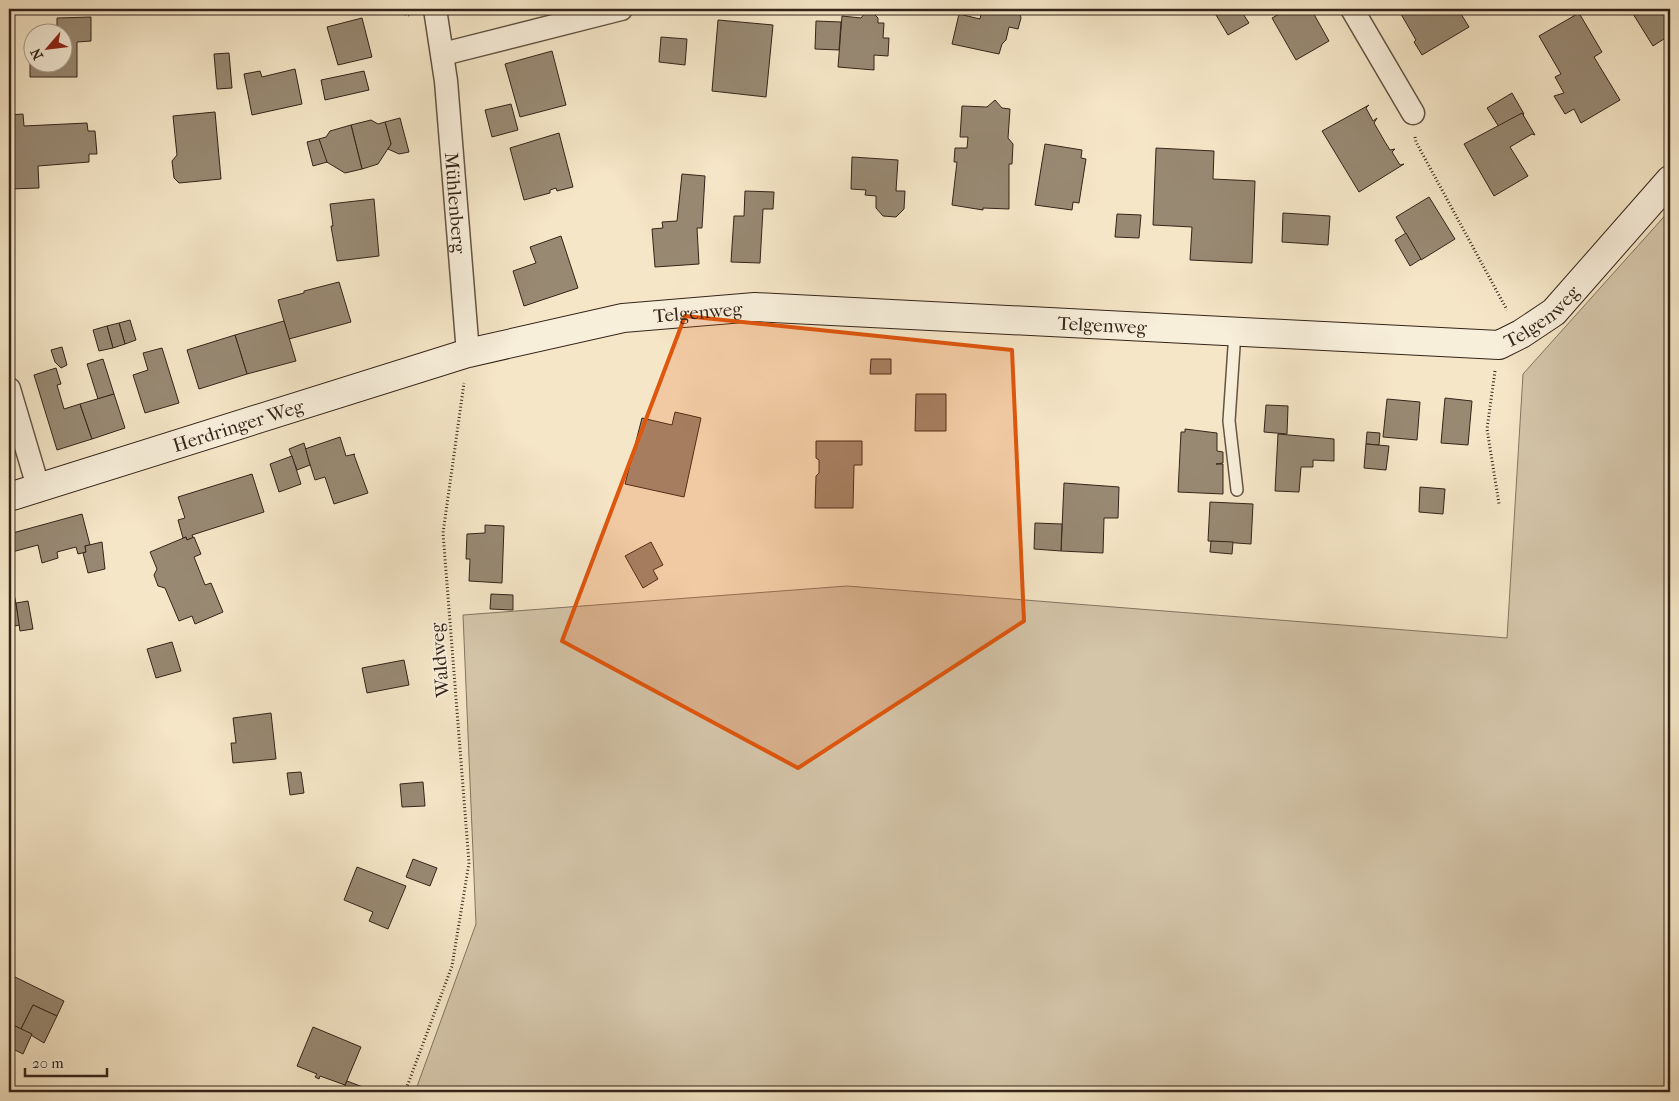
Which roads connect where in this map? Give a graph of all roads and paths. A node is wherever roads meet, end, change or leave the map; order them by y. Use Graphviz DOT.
graph roads {
  1 [pos="435,9"];
  2 [pos="621,9"];
  3 [pos="1352,9"];
  4 [pos="443,54"];
  5 [pos="1413,113"];
  6 [pos="1670,180"];
  7 [pos="1235,332"];
  8 [pos="1510,340"];
  9 [pos="468,353"];
  10 [pos="9,389"];
  11 [pos="39,490"];
  12 [pos="1237,490"];
  13 [pos="9,498"];
  14 [pos="1499,504"];
  15 [pos="405,1092"];
  1 -- 4 [label="street, Mühlenberg"];
  2 -- 4 [label="street"];
  3 -- 5 [label="street"];
  4 -- 9 [label="street, Mühlenberg"];
  5 -- 8 [label="path"];
  6 -- 8 [label="main road, Telgenweg"];
  7 -- 8 [label="main road, Telgenweg"];
  7 -- 9 [label="main road, Telgenweg"];
  7 -- 12 [label="lane"];
  8 -- 14 [label="path"];
  9 -- 11 [label="main road, Herdringer Weg"];
  9 -- 15 [label="path, Waldweg"];
  10 -- 11 [label="street"];
  11 -- 13 [label="main road, Herdringer Weg"];
}
